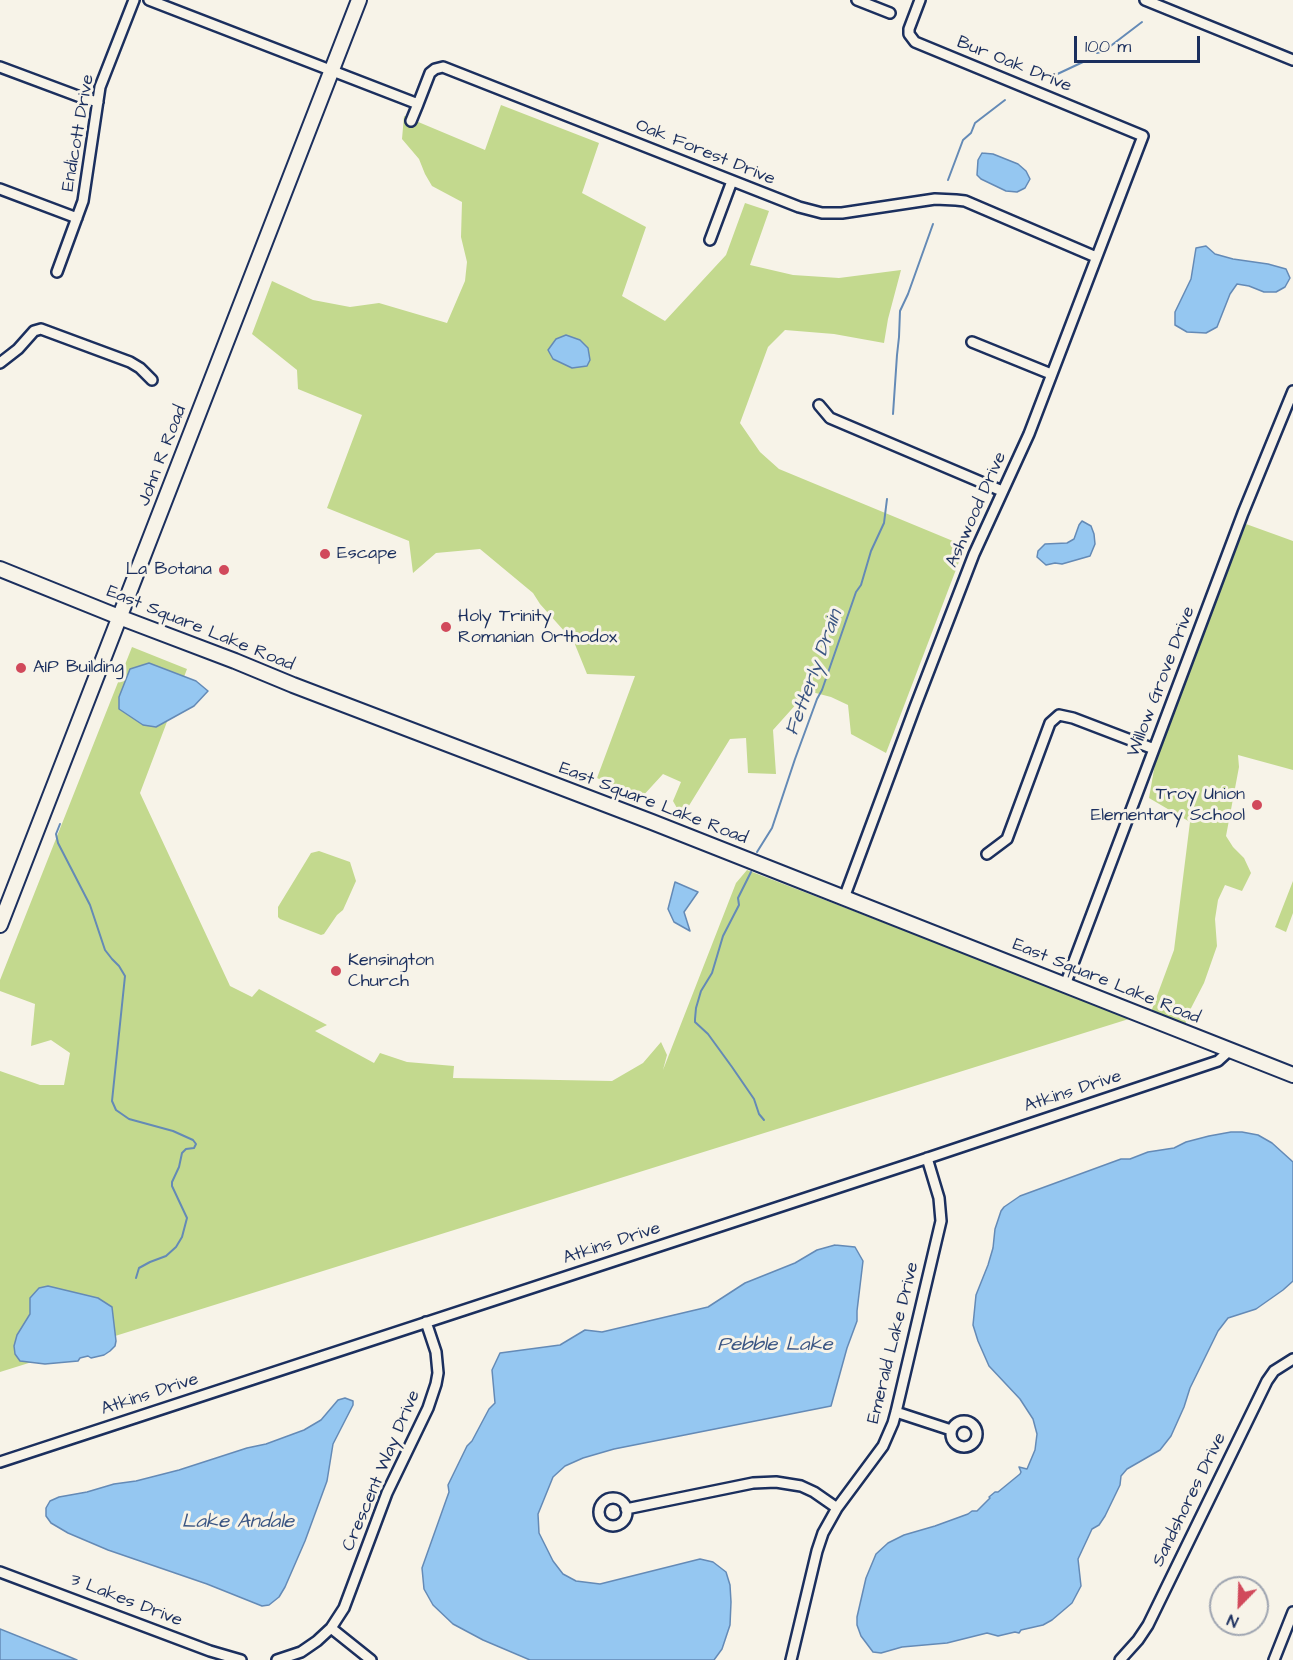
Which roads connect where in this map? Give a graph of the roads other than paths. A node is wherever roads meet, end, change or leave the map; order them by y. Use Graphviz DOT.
graph roads {
  1 [pos="134,0"];
  2 [pos="149,0"];
  3 [pos="359,0"];
  4 [pos="857,0"];
  5 [pos="920,0"];
  6 [pos="1146,0"];
  7 [pos="890,13"];
  8 [pos="1293,60"];
  9 [pos="0,67"];
  10 [pos="332,70"];
  11 [pos="98,102"];
  12 [pos="418,105"];
  13 [pos="411,122"];
  14 [pos="1143,136"];
  15 [pos="732,182"];
  16 [pos="0,189"];
  17 [pos="77,219"];
  18 [pos="710,240"];
  19 [pos="1096,257"];
  20 [pos="57,272"];
  21 [pos="972,342"];
  22 [pos="0,363"];
  23 [pos="1052,374"];
  24 [pos="152,380"];
  25 [pos="1293,391"];
  26 [pos="819,405"];
  27 [pos="1002,491"];
  28 [pos="0,569"];
  29 [pos="119,617"];
  30 [pos="1154,749"];
  31 [pos="987,854"];
  32 [pos="844,898"];
  33 [pos="0,925"];
  34 [pos="1065,985"];
  35 [pos="1230,1050"];
  36 [pos="1293,1075"];
  37 [pos="927,1158"];
  38 [pos="426,1322"];
  39 [pos="1293,1359"];
  40 [pos="896,1412"];
  41 [pos="951,1430"];
  42 [pos="0,1462"];
  43 [pos="837,1508"];
  44 [pos="626,1509"];
  45 [pos="0,1572"];
  46 [pos="1293,1612"];
  47 [pos="331,1628"];
  48 [pos="241,1660"];
  49 [pos="277,1660"];
  50 [pos="370,1660"];
  51 [pos="791,1660"];
  52 [pos="1120,1660"];
  53 [pos="1274,1660"];
  1 -- 11 [label="street, Endicott Drive"];
  2 -- 10 [label="street"];
  3 -- 10 [label="main road, John R Road"];
  4 -- 7 [label="street"];
  5 -- 14 [label="street, Bur Oak Drive"];
  6 -- 8 [label="street"];
  9 -- 11 [label="street"];
  10 -- 12 [label="street"];
  10 -- 29 [label="main road, John R Road"];
  11 -- 17 [label="street, Endicott Drive"];
  12 -- 13 [label="street, Oak Forest Drive"];
  12 -- 15 [label="street, Oak Forest Drive"];
  14 -- 19 [label="street, Ashwood Drive"];
  15 -- 18 [label="street"];
  15 -- 19 [label="street, Oak Forest Drive"];
  16 -- 17 [label="street"];
  17 -- 20 [label="street, Endicott Drive"];
  19 -- 23 [label="street, Ashwood Drive"];
  21 -- 23 [label="street"];
  22 -- 24 [label="street"];
  23 -- 27 [label="street, Ashwood Drive"];
  25 -- 30 [label="street, Willow Grove Drive"];
  26 -- 27 [label="street"];
  27 -- 32 [label="street, Ashwood Drive"];
  28 -- 29 [label="main road, East Square Lake Road"];
  29 -- 32 [label="main road, East Square Lake Road"];
  29 -- 33 [label="main road, John R Road"];
  30 -- 31 [label="street"];
  30 -- 34 [label="street, Willow Grove Drive"];
  32 -- 34 [label="main road, East Square Lake Road"];
  34 -- 35 [label="main road, East Square Lake Road"];
  35 -- 36 [label="main road, East Square Lake Road"];
  35 -- 37 [label="street, Atkins Drive"];
  37 -- 38 [label="street, Atkins Drive"];
  37 -- 40 [label="street, Emerald Lake Drive"];
  38 -- 42 [label="street, Atkins Drive"];
  38 -- 47 [label="street, Crescent Way Drive"];
  39 -- 52 [label="street, Sandshores Drive"];
  40 -- 41 [label="street"];
  40 -- 43 [label="street, Emerald Lake Drive"];
  43 -- 44 [label="street"];
  43 -- 51 [label="street, Emerald Lake Drive"];
  45 -- 48 [label="street, 3 Lakes Drive"];
  46 -- 53 [label="street"];
  47 -- 49 [label="street"];
  47 -- 50 [label="street"];
}
